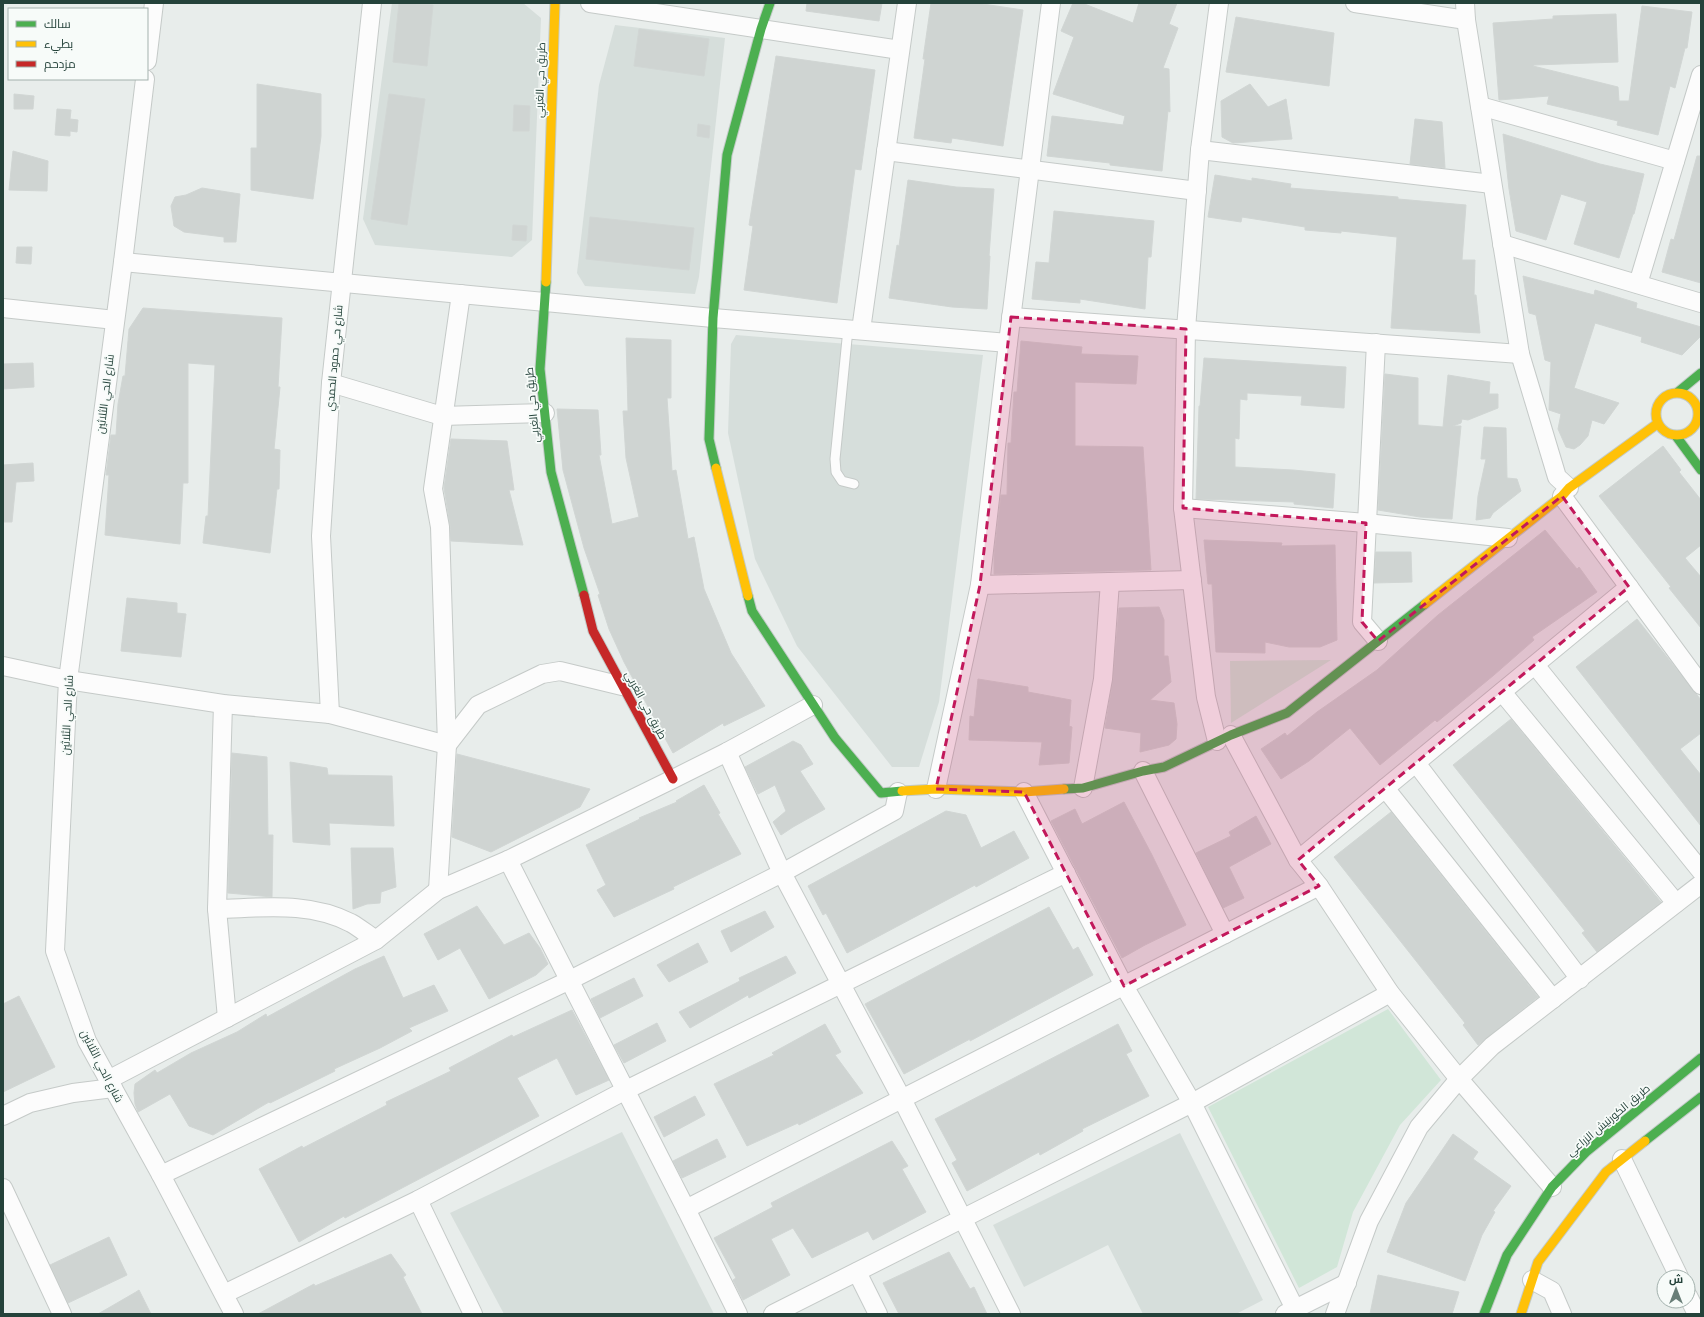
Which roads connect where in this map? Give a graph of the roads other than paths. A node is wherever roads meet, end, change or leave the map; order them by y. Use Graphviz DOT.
graph roads {
  1 [pos="154,3"];
  2 [pos="372,3"];
  3 [pos="555,3"];
  4 [pos="590,3"];
  5 [pos="770,3"];
  6 [pos="906,3"];
  7 [pos="1051,3"];
  8 [pos="1219,3"];
  9 [pos="1355,3"];
  10 [pos="612,4"];
  11 [pos="1465,11"];
  12 [pos="761,29"];
  13 [pos="900,50"];
  14 [pos="148,53"];
  15 [pos="1701,74"];
  16 [pos="145,80"];
  17 [pos="1480,106"];
  18 [pos="1200,150"];
  19 [pos="886,151"];
  20 [pos="1675,161"];
  21 [pos="1030,171"];
  22 [pos="1492,184"];
  23 [pos="1197,191"];
  24 [pos="1502,244"];
  25 [pos="122,262"];
  26 [pos="341,283"];
  27 [pos="1638,284"];
  28 [pos="460,294"];
  29 [pos="545,302"];
  30 [pos="1701,303"];
  31 [pos="3,308"];
  32 [pos="1011,317"];
  33 [pos="713,318"];
  34 [pos="115,320"];
  35 [pos="1186,329"];
  36 [pos="855,330"];
  37 [pos="1008,343"];
  38 [pos="1376,343"];
  39 [pos="1520,354"];
  40 [pos="1701,373"];
  41 [pos="331,383"];
  42 [pos="1678,392"];
  43 [pos="1700,410"];
  44 [pos="545,413"];
  45 [pos="442,416"];
  46 [pos="1658,424"];
  47 [pos="1676,436"];
  48 [pos="1701,470"];
  49 [pos="854,484"];
  50 [pos="1565,492"];
  51 [pos="1183,508"];
  52 [pos="1366,523"];
  53 [pos="1508,538"];
  54 [pos="1192,580"];
  55 [pos="1110,582"];
  56 [pos="980,585"];
  57 [pos="1629,588"];
  58 [pos="1378,641"];
  59 [pos="1535,665"];
  60 [pos="3,666"];
  61 [pos="68,680"];
  62 [pos="1701,685"];
  63 [pos="622,686"];
  64 [pos="1502,692"];
  65 [pos="223,704"];
  66 [pos="813,705"];
  67 [pos="330,714"];
  68 [pos="1224,738"];
  69 [pos="447,745"];
  70 [pos="727,752"];
  71 [pos="1416,763"];
  72 [pos="1143,771"];
  73 [pos="673,779"];
  74 [pos="1083,788"];
  75 [pos="1385,788"];
  76 [pos="936,789"];
  77 [pos="898,792"];
  78 [pos="1024,792"];
  79 [pos="508,860"];
  80 [pos="1298,860"];
  81 [pos="1701,871"];
  82 [pos="782,873"];
  83 [pos="1066,873"];
  84 [pos="1701,884"];
  85 [pos="1319,886"];
  86 [pos="438,890"];
  87 [pos="1676,903"];
  88 [pos="217,909"];
  89 [pos="1226,934"];
  90 [pos="376,940"];
  91 [pos="1580,979"];
  92 [pos="570,980"];
  93 [pos="841,984"];
  94 [pos="1124,986"];
  95 [pos="1390,993"];
  96 [pos="1553,999"];
  97 [pos="227,1018"];
  98 [pos="1701,1058"];
  99 [pos="1459,1079"];
  100 [pos="111,1084"];
  101 [pos="626,1090"];
  102 [pos="1701,1097"];
  103 [pos="902,1099"];
  104 [pos="1192,1103"];
  105 [pos="3,1116"];
  106 [pos="1622,1159"];
  107 [pos="161,1175"];
  108 [pos="1552,1187"];
  109 [pos="3,1188"];
  110 [pos="418,1200"];
  111 [pos="686,1209"];
  112 [pos="963,1218"];
  113 [pos="1675,1269"];
  114 [pos="857,1272"];
  115 [pos="1532,1280"];
  116 [pos="1347,1283"];
  117 [pos="224,1294"];
  118 [pos="1290,1311"];
  119 [pos="62,1314"];
  120 [pos="234,1314"];
  121 [pos="473,1314"];
  122 [pos="738,1314"];
  123 [pos="773,1314"];
  124 [pos="878,1314"];
  125 [pos="1011,1314"];
  126 [pos="1335,1314"];
  127 [pos="1484,1314"];
  128 [pos="1521,1314"];
  129 [pos="1562,1314"];
  1 -- 14 [label="street"];
  2 -- 26 [label="street, شارع حي حمود الحمدي"];
  3 -- 29 [label="street, طريق حي الغربي"];
  4 -- 10 [label="street"];
  5 -- 12 [label="street"];
  6 -- 13 [label="street"];
  7 -- 21 [label="street"];
  8 -- 18 [label="street"];
  9 -- 11 [label="street"];
  10 -- 12 [label="street"];
  11 -- 17 [label="street"];
  12 -- 13 [label="street"];
  12 -- 33 [label="street"];
  13 -- 19 [label="street"];
  15 -- 20 [label="street"];
  16 -- 25 [label="street, شارع الحي الثلاثين"];
  17 -- 20 [label="street"];
  17 -- 22 [label="street"];
  18 -- 22 [label="street"];
  18 -- 23 [label="street"];
  19 -- 21 [label="street"];
  19 -- 36 [label="street"];
  20 -- 27 [label="street"];
  21 -- 23 [label="street"];
  21 -- 32 [label="street"];
  22 -- 24 [label="street"];
  23 -- 35 [label="street"];
  24 -- 27 [label="street"];
  24 -- 39 [label="street"];
  25 -- 26 [label="street"];
  25 -- 34 [label="street, شارع الحي الثلاثين"];
  26 -- 28 [label="street"];
  26 -- 41 [label="street, شارع حي حمود الحمدي"];
  27 -- 30 [label="street"];
  28 -- 29 [label="street"];
  28 -- 45 [label="street"];
  29 -- 33 [label="street"];
  29 -- 44 [label="street, طريق حي الغربي"];
  31 -- 34 [label="street"];
  32 -- 35 [label="street"];
  32 -- 37 [label="street"];
  33 -- 36 [label="street"];
  33 -- 66 [label="street"];
  34 -- 61 [label="street, شارع الحي الثلاثين"];
  35 -- 38 [label="street"];
  35 -- 51 [label="street"];
  36 -- 37 [label="street"];
  36 -- 49 [label="lane"];
  37 -- 56 [label="street"];
  38 -- 39 [label="street"];
  38 -- 52 [label="street"];
  39 -- 50 [label="street"];
  40 -- 42 [label="street"];
  41 -- 45 [label="street"];
  41 -- 67 [label="street, شارع حي حمود الحمدي"];
  42 -- 43 [label="street"];
  42 -- 46 [label="street"];
  43 -- 47 [label="street"];
  44 -- 45 [label="street"];
  44 -- 63 [label="street, طريق حي الغربي"];
  45 -- 69 [label="street"];
  46 -- 47 [label="street"];
  46 -- 50 [label="street"];
  47 -- 48 [label="street"];
  50 -- 53 [label="street"];
  50 -- 57 [label="street"];
  51 -- 52 [label="street"];
  51 -- 54 [label="street"];
  52 -- 53 [label="street"];
  52 -- 58 [label="street"];
  53 -- 58 [label="street"];
  54 -- 55 [label="street"];
  54 -- 68 [label="street"];
  55 -- 56 [label="street"];
  55 -- 74 [label="street"];
  56 -- 76 [label="street"];
  57 -- 59 [label="street"];
  57 -- 62 [label="street"];
  58 -- 68 [label="street"];
  59 -- 64 [label="street"];
  59 -- 81 [label="street"];
  60 -- 61 [label="street"];
  61 -- 65 [label="street"];
  61 -- 100 [label="street, شارع الحي الثلاثين"];
  63 -- 69 [label="street"];
  63 -- 73 [label="street, طريق حي الغربي"];
  64 -- 71 [label="street"];
  64 -- 87 [label="street"];
  65 -- 67 [label="street"];
  65 -- 88 [label="street"];
  66 -- 70 [label="street"];
  66 -- 77 [label="street"];
  67 -- 69 [label="street"];
  68 -- 72 [label="street"];
  68 -- 80 [label="street"];
  69 -- 86 [label="street"];
  70 -- 73 [label="street"];
  70 -- 82 [label="street"];
  71 -- 75 [label="street"];
  71 -- 91 [label="street"];
  72 -- 74 [label="street"];
  72 -- 89 [label="street"];
  73 -- 79 [label="street"];
  74 -- 78 [label="street"];
  75 -- 80 [label="street"];
  75 -- 96 [label="street"];
  76 -- 77 [label="street"];
  76 -- 78 [label="street"];
  77 -- 82 [label="street"];
  78 -- 83 [label="street"];
  79 -- 86 [label="street"];
  79 -- 92 [label="street"];
  80 -- 85 [label="street"];
  82 -- 92 [label="street"];
  82 -- 93 [label="street"];
  83 -- 93 [label="street"];
  83 -- 94 [label="street"];
  84 -- 87 [label="street"];
  85 -- 89 [label="street"];
  85 -- 95 [label="street"];
  86 -- 90 [label="street"];
  87 -- 91 [label="street"];
  88 -- 90 [label="street"];
  88 -- 97 [label="street"];
  89 -- 94 [label="street"];
  90 -- 97 [label="street"];
  91 -- 96 [label="street"];
  92 -- 101 [label="street"];
  92 -- 107 [label="street"];
  93 -- 101 [label="street"];
  93 -- 103 [label="street"];
  94 -- 103 [label="street"];
  94 -- 104 [label="street"];
  95 -- 99 [label="street"];
  95 -- 104 [label="street"];
  96 -- 99 [label="street"];
  97 -- 100 [label="street"];
  98 -- 108 [label="street, طريق الكورنيش الزراعي"];
  99 -- 108 [label="street"];
  99 -- 116 [label="street"];
  100 -- 105 [label="street"];
  100 -- 107 [label="street, شارع الحي الثلاثين"];
  101 -- 110 [label="street"];
  101 -- 111 [label="street"];
  102 -- 106 [label="street"];
  103 -- 111 [label="street"];
  103 -- 112 [label="street"];
  104 -- 112 [label="street"];
  104 -- 118 [label="street"];
  106 -- 113 [label="street"];
  106 -- 115 [label="street"];
  107 -- 117 [label="street, شارع الحي الثلاثين"];
  108 -- 127 [label="street, طريق الكورنيش الزراعي"];
  109 -- 119 [label="street"];
  110 -- 117 [label="street"];
  110 -- 121 [label="street"];
  111 -- 122 [label="street"];
  112 -- 114 [label="street"];
  112 -- 125 [label="street"];
  114 -- 123 [label="street"];
  114 -- 124 [label="street"];
  115 -- 128 [label="street"];
  115 -- 129 [label="street"];
  116 -- 118 [label="street"];
  116 -- 126 [label="street"];
  117 -- 120 [label="street, شارع الحي الثلاثين"];
}
